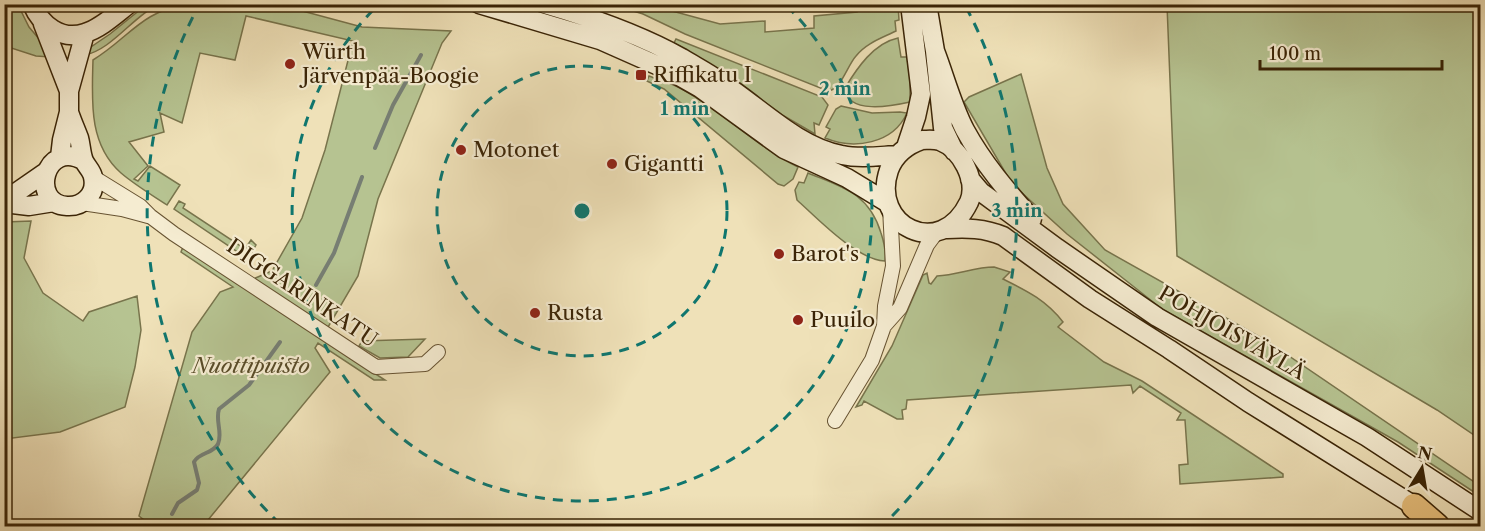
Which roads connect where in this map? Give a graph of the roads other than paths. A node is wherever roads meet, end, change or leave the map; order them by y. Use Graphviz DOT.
graph roads {
  1 [pos="32,4"];
  2 [pos="111,4"];
  3 [pos="129,4"];
  4 [pos="478,4"];
  5 [pos="545,4"];
  6 [pos="909,4"];
  7 [pos="927,4"];
  8 [pos="43,24"];
  9 [pos="92,29"];
  10 [pos="936,51"];
  11 [pos="69,91"];
  12 [pos="69,112"];
  13 [pos="902,151"];
  14 [pos="954,151"];
  15 [pos="60,158"];
  16 [pos="89,169"];
  17 [pos="46,172"];
  18 [pos="970,179"];
  19 [pos="4,202"];
  20 [pos="54,202"];
  21 [pos="82,203"];
  22 [pos="889,206"];
  23 [pos="150,216"];
  24 [pos="942,231"];
  25 [pos="1057,248"];
  26 [pos="884,326"];
  27 [pos="438,352"];
  28 [pos="835,421"];
  29 [pos="1414,506"];
  30 [pos="1480,511"];
  31 [pos="1437,526"];
  32 [pos="1445,526"];
  1 -- 8 [label="main road"];
  2 -- 9 [label="main road"];
  3 -- 9 [label="main road"];
  4 -- 22 [label="main road"];
  5 -- 13 [label="main road"];
  6 -- 13 [label="main road"];
  7 -- 10 [label="main road"];
  8 -- 9 [label="main road"];
  8 -- 11 [label="main road"];
  9 -- 11 [label="main road"];
  10 -- 14 [label="main road"];
  10 -- 25 [label="main road"];
  11 -- 12 [label="main road"];
  12 -- 15 [label="main road"];
  12 -- 16 [label="main road"];
  13 -- 14 [label="main road"];
  13 -- 22 [label="main road"];
  14 -- 18 [label="main road"];
  15 -- 16 [label="main road"];
  15 -- 17 [label="main road"];
  16 -- 21 [label="main road"];
  16 -- 23 [label="street, DIGGARINKATU"];
  17 -- 19 [label="main road"];
  17 -- 20 [label="main road"];
  18 -- 24 [label="main road"];
  18 -- 25 [label="main road, POHJOISVÄYLÄ"];
  19 -- 20 [label="main road"];
  20 -- 21 [label="main road"];
  21 -- 23 [label="street, DIGGARINKATU"];
  22 -- 24 [label="main road"];
  22 -- 26 [label="street"];
  23 -- 27 [label="street, DIGGARINKATU"];
  24 -- 26 [label="street"];
  24 -- 29 [label="main road, POHJOISVÄYLÄ"];
  25 -- 30 [label="main road, POHJOISVÄYLÄ"];
  26 -- 28 [label="street"];
  29 -- 31 [label="highway"];
  29 -- 32 [label="main road, POHJOISVÄYLÄ"];
}
